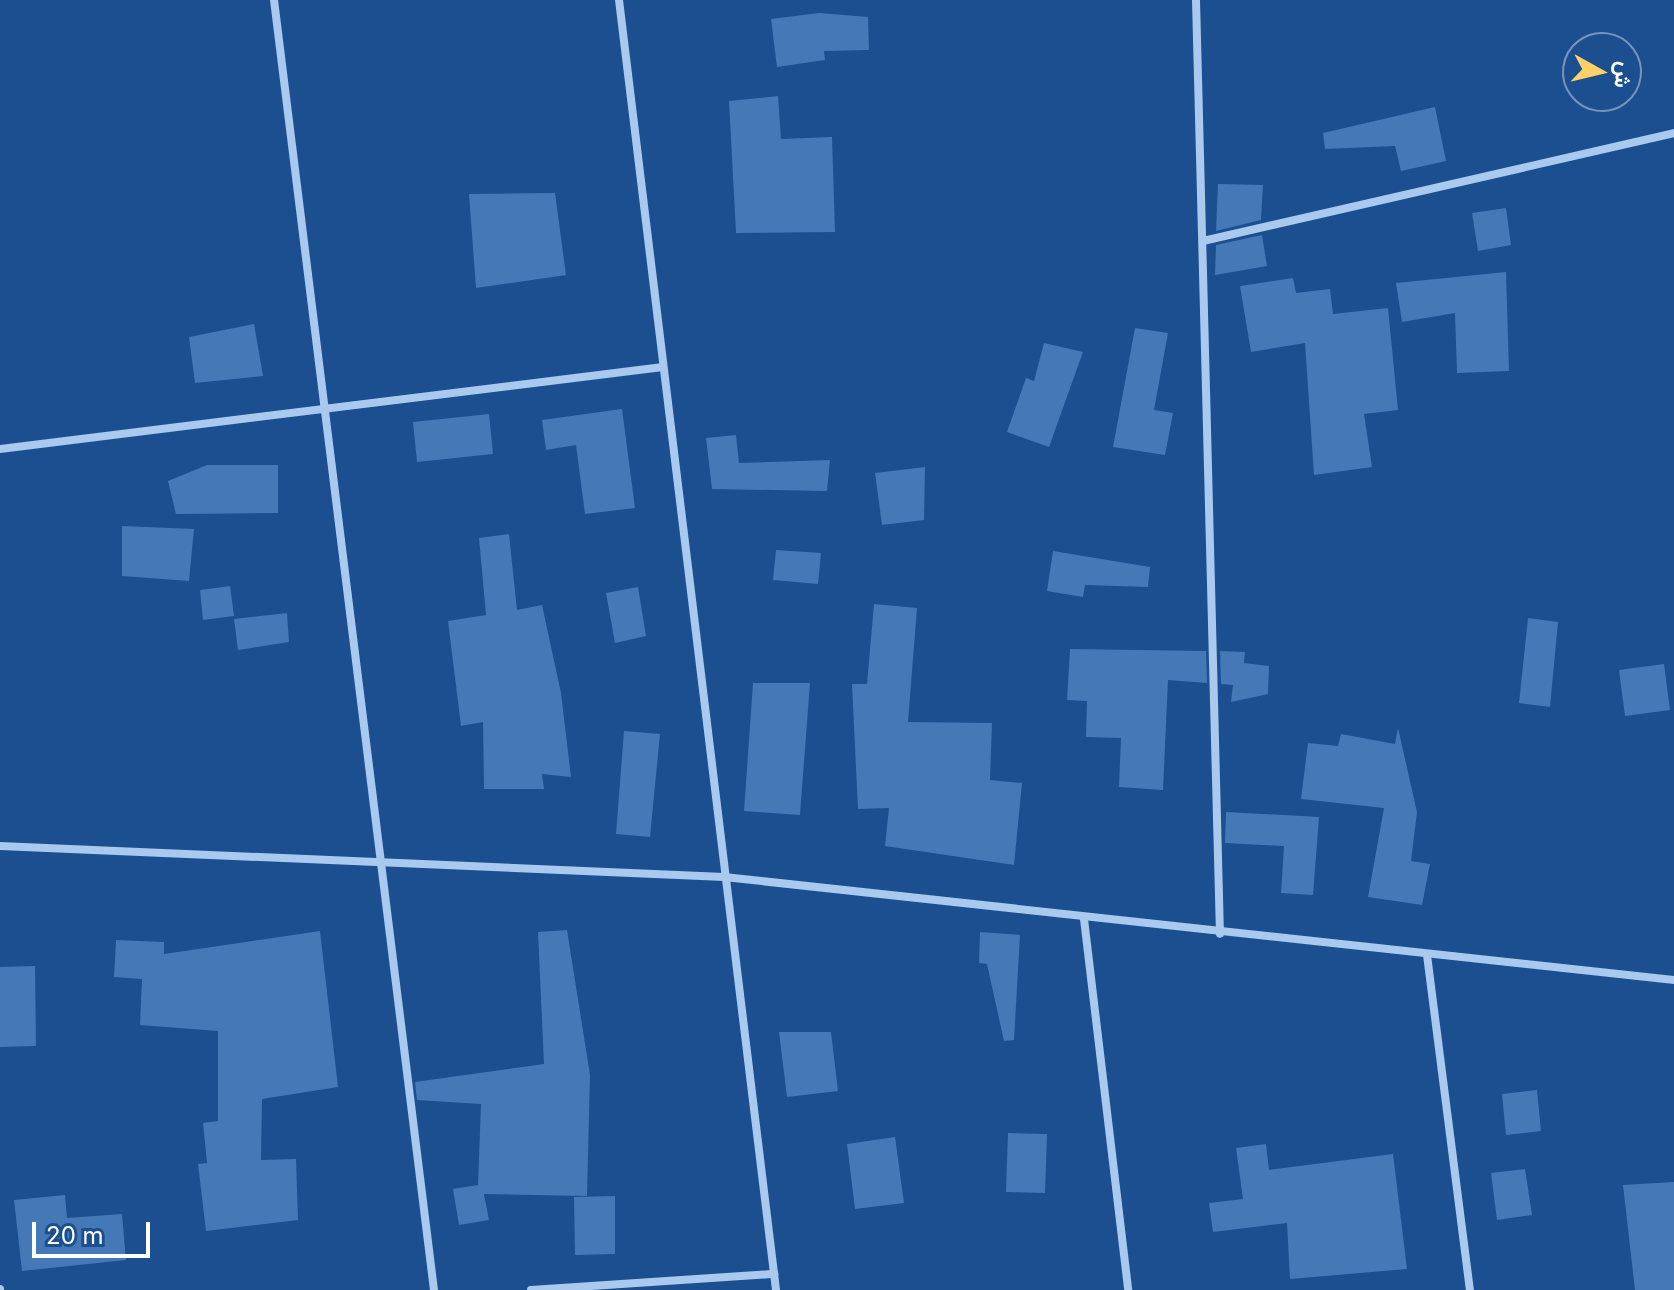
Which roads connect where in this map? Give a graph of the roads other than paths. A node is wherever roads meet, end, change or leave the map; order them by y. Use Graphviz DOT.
graph roads {
  1 [pos="274,0"];
  2 [pos="619,0"];
  3 [pos="1196,0"];
  4 [pos="1674,133"];
  5 [pos="1203,241"];
  6 [pos="663,367"];
  7 [pos="324,409"];
  8 [pos="0,449"];
  9 [pos="0,846"];
  10 [pos="377,862"];
  11 [pos="724,877"];
  12 [pos="1084,919"];
  13 [pos="1220,934"];
  14 [pos="1427,955"];
  15 [pos="1674,980"];
  16 [pos="774,1274"];
  17 [pos="434,1290"];
  18 [pos="531,1290"];
  19 [pos="776,1290"];
  20 [pos="1128,1290"];
  21 [pos="1470,1290"];
  1 -- 7 [label="street"];
  2 -- 6 [label="street"];
  3 -- 5 [label="street"];
  4 -- 5 [label="street"];
  5 -- 13 [label="street"];
  6 -- 7 [label="street"];
  6 -- 11 [label="street"];
  7 -- 8 [label="street"];
  7 -- 10 [label="street"];
  9 -- 10 [label="street"];
  10 -- 11 [label="street"];
  10 -- 17 [label="street"];
  11 -- 12 [label="street"];
  11 -- 16 [label="street"];
  12 -- 13 [label="street"];
  12 -- 20 [label="street"];
  13 -- 14 [label="street"];
  14 -- 15 [label="street"];
  14 -- 21 [label="street"];
  16 -- 18 [label="street"];
  16 -- 19 [label="street"];
}
